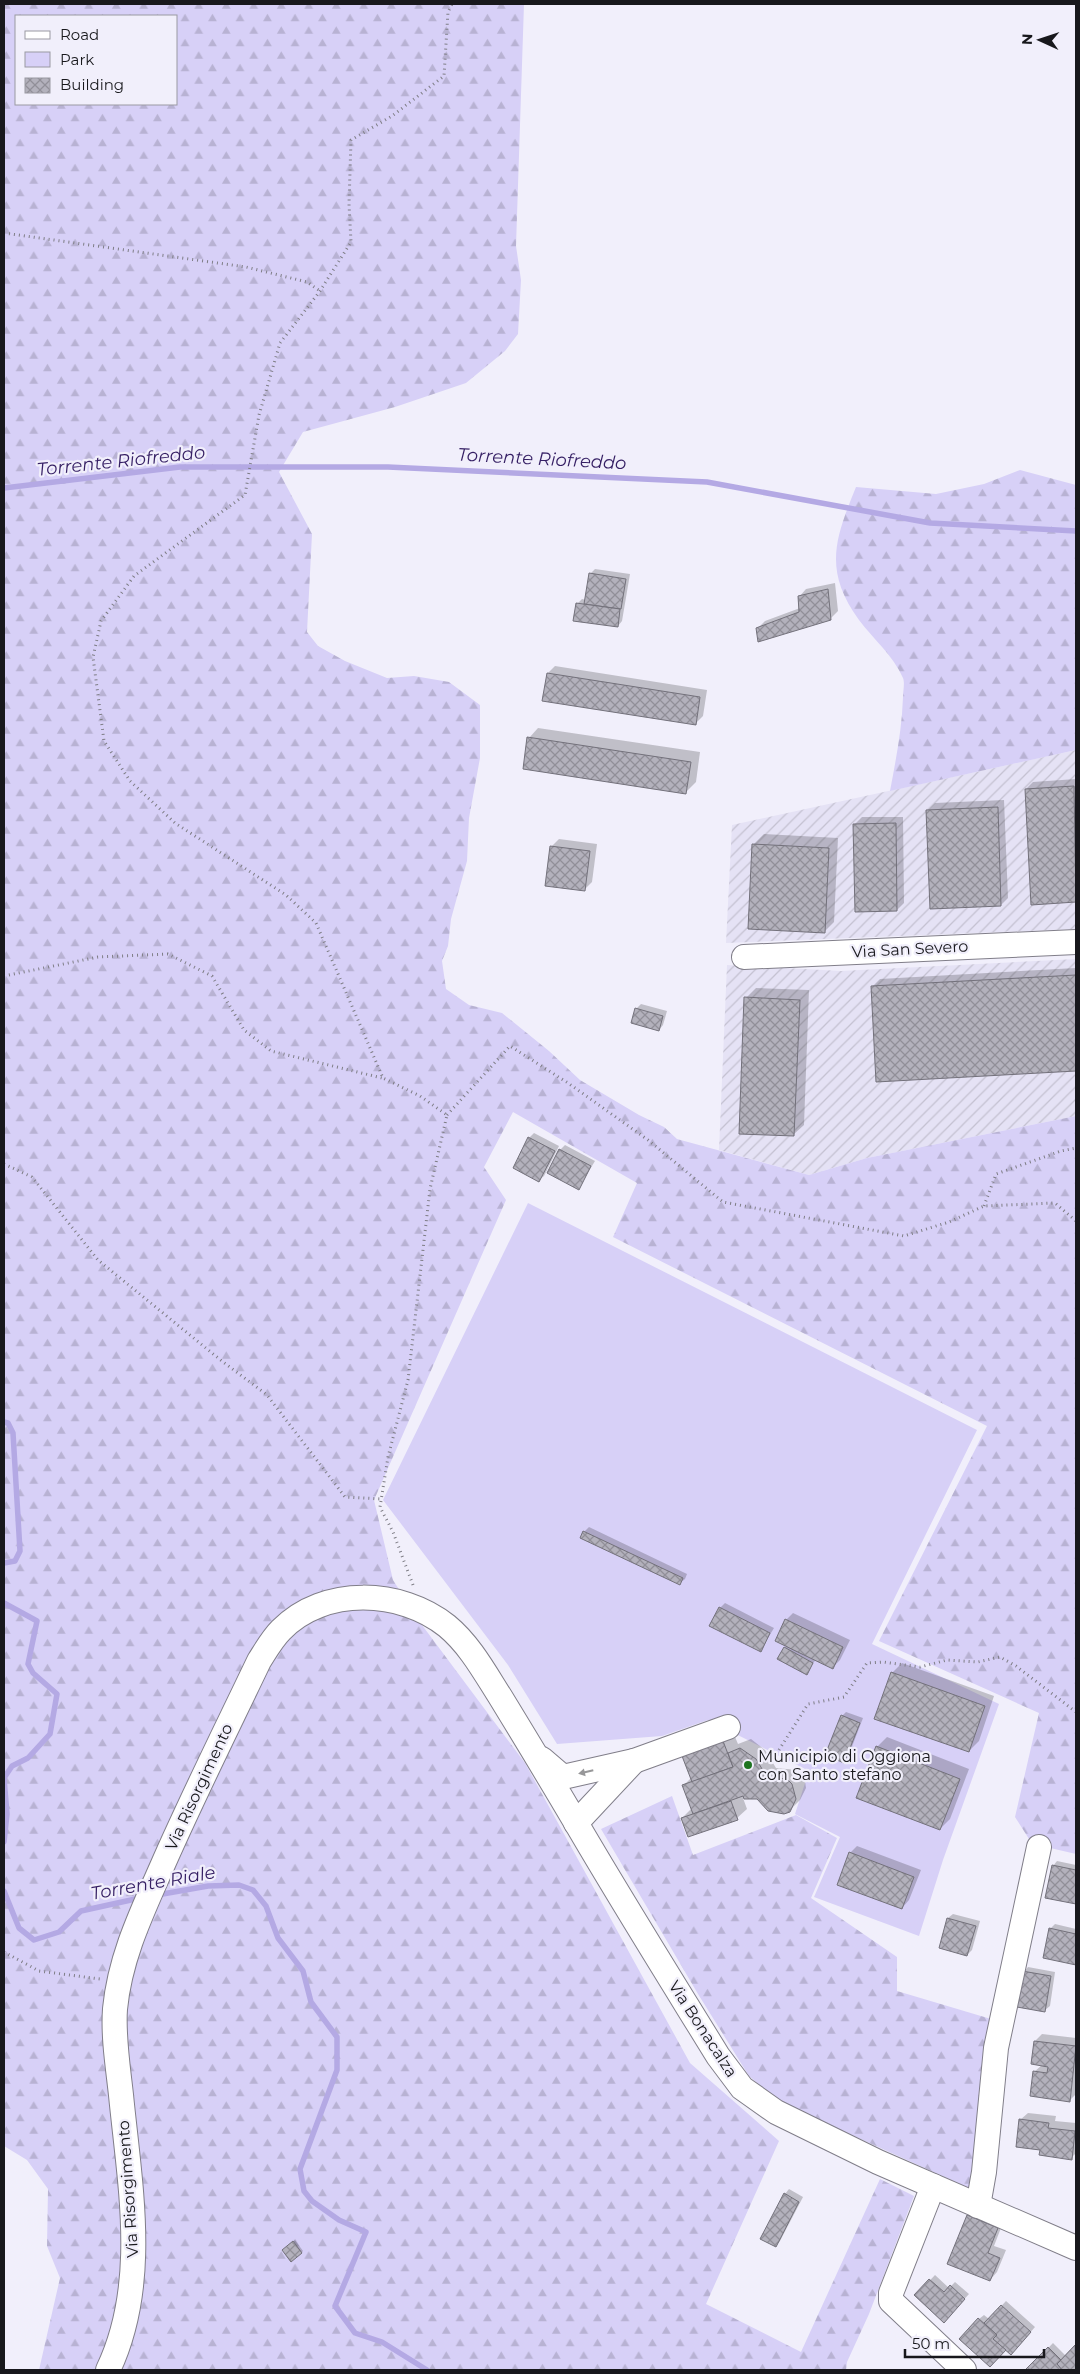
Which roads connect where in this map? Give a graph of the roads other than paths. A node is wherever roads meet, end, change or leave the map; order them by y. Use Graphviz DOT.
graph roads {
  1 [pos="1076,942"];
  2 [pos="744,957"];
  3 [pos="728,1727"];
  4 [pos="536,1754"];
  5 [pos="634,1761"];
  6 [pos="576,1824"];
  7 [pos="1038,1847"];
  8 [pos="933,2186"];
  9 [pos="978,2206"];
  10 [pos="1076,2248"];
  11 [pos="108,2370"];
  12 [pos="964,2370"];
  1 -- 2 [label="street, Via San Severo"];
  3 -- 5 [label="street"];
  5 -- 4 [label="street, one-way"];
  4 -- 6 [label="street, Via Bonacalza"];
  4 -- 11 [label="street, Via Risorgimento"];
  5 -- 6 [label="street"];
  6 -- 8 [label="street, Via Bonacalza"];
  7 -- 9 [label="street"];
  8 -- 9 [label="street, Via Bonacalza"];
  8 -- 12 [label="street"];
  9 -- 10 [label="street, Via Bonacalza"];
}
